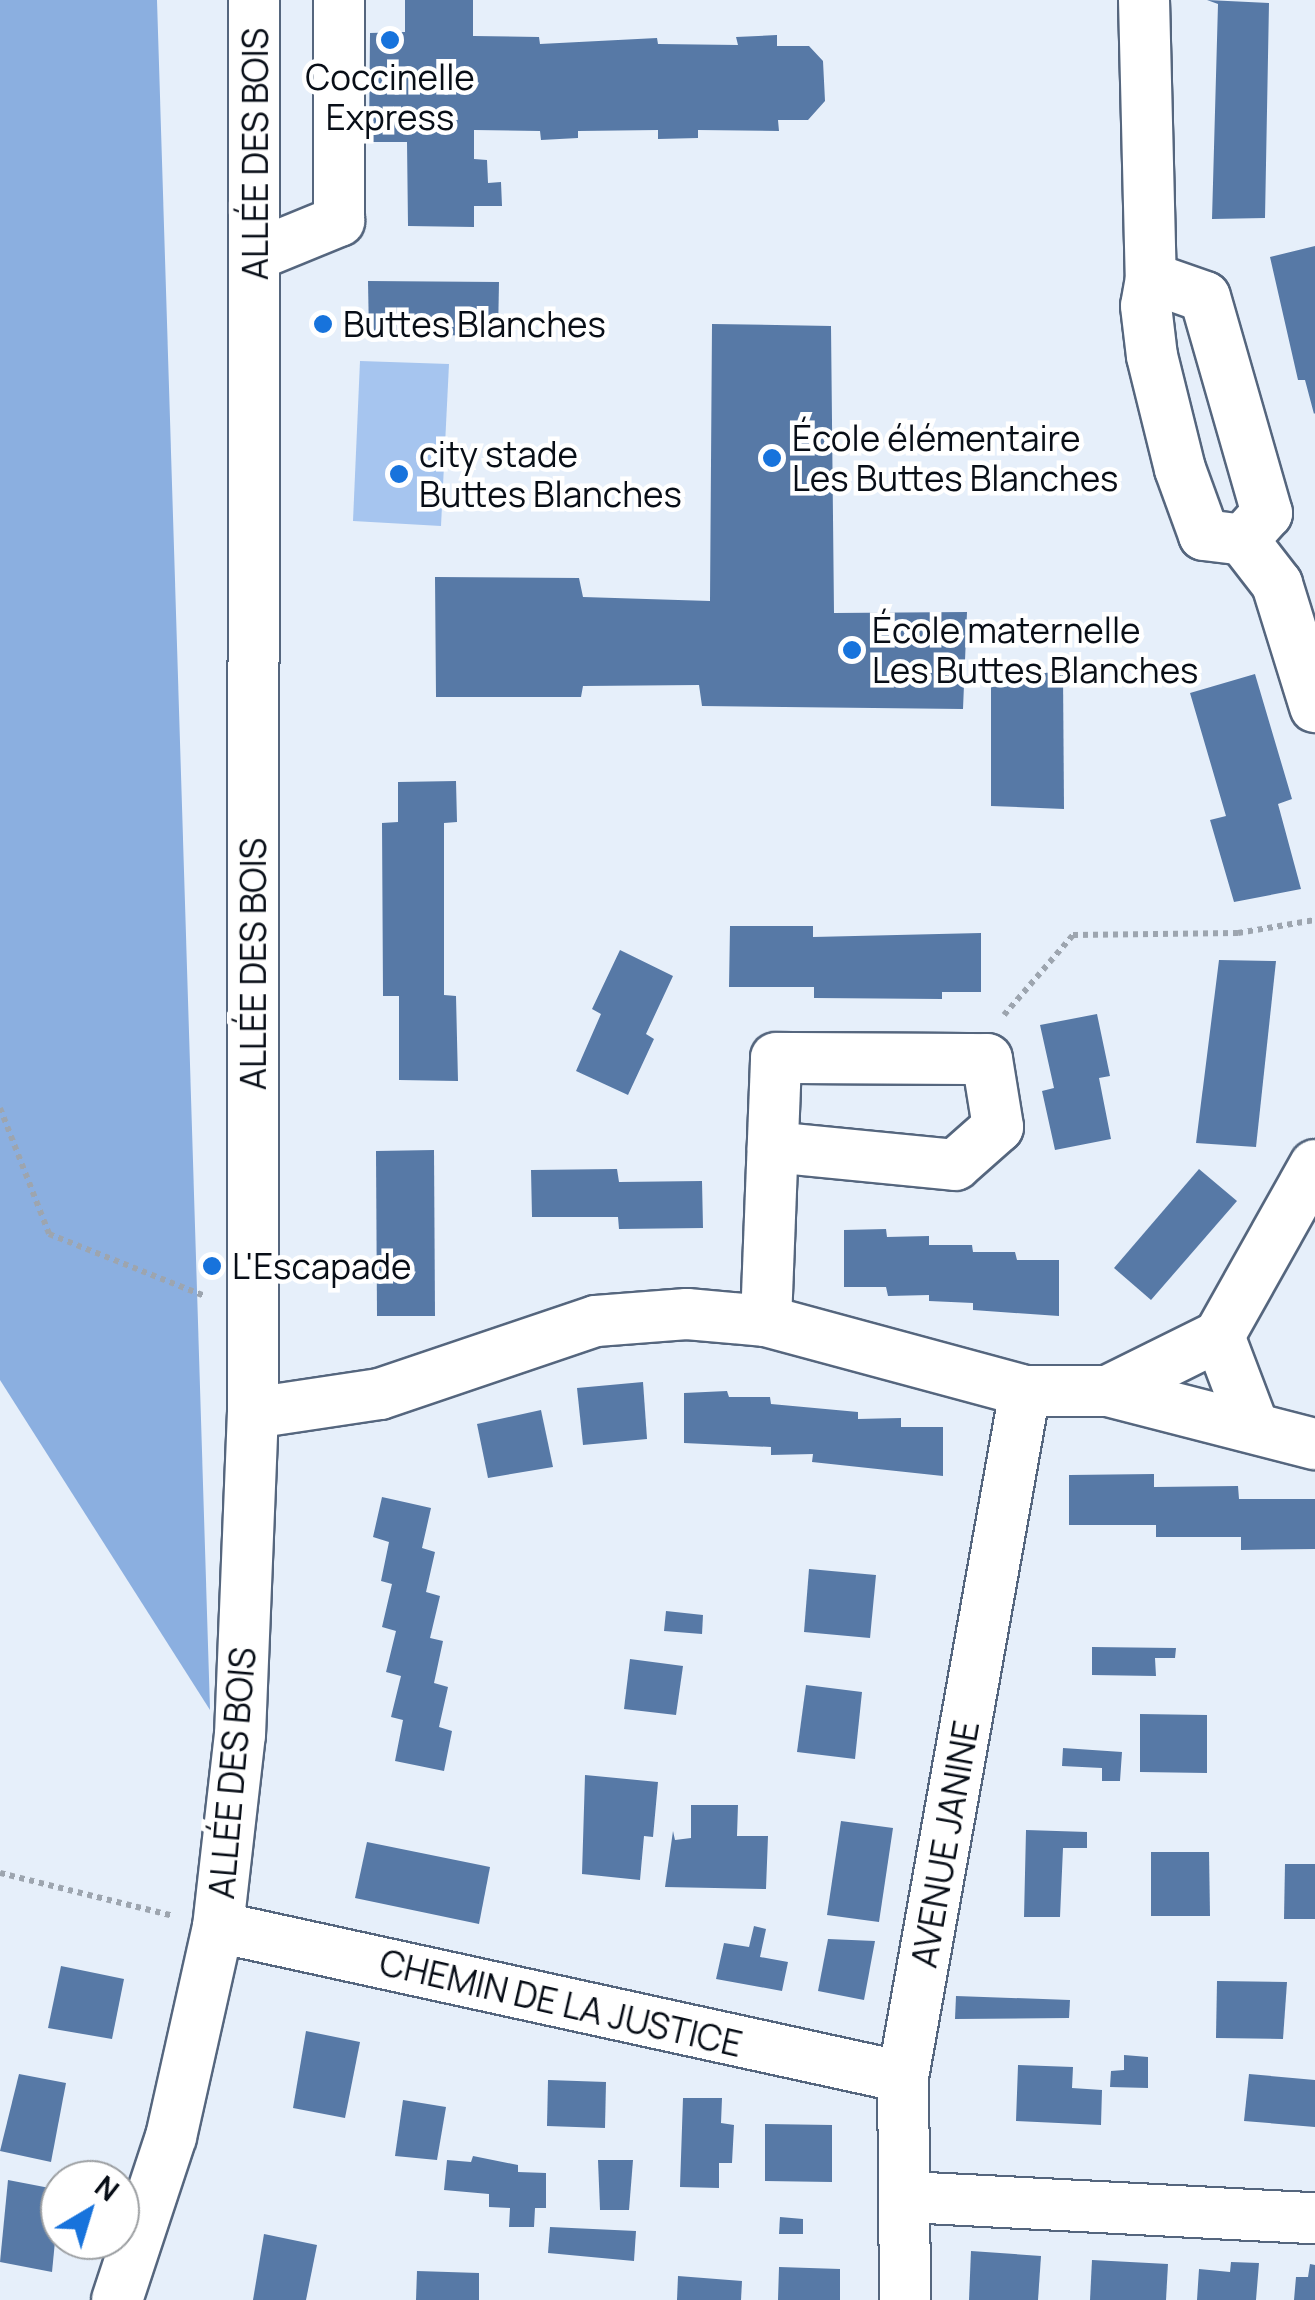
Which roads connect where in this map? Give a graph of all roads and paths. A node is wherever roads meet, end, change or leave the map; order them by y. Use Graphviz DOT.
graph roads {
  1 [pos="254,0"];
  2 [pos="340,0"];
  3 [pos="1144,0"];
  4 [pos="256,255"];
  5 [pos="1151,278"];
  6 [pos="1244,540"];
  7 [pos="1315,707"];
  8 [pos="1315,920"];
  9 [pos="987,1059"];
  10 [pos="0,1108"];
  11 [pos="773,1147"];
  12 [pos="1315,1165"];
  13 [pos="251,1314"];
  14 [pos="766,1320"];
  15 [pos="1219,1336"];
  16 [pos="1108,1390"];
  17 [pos="1025,1391"];
  18 [pos="253,1413"];
  19 [pos="1254,1428"];
  20 [pos="1315,1444"];
  21 [pos="0,1873"];
  22 [pos="218,1927"];
  23 [pos="903,2077"];
  24 [pos="908,2197"];
  25 [pos="1315,2218"];
  26 [pos="117,2300"];
  27 [pos="905,2300"];
  1 -- 4 [label="street, ALLÉE DES BOIS"];
  2 -- 4 [label="street"];
  3 -- 5 [label="street"];
  4 -- 13 [label="street, ALLÉE DES BOIS"];
  5 -- 6 [label="street"];
  5 -- 6 [label="street"];
  6 -- 7 [label="street"];
  8 -- 9 [label="path"];
  9 -- 11 [label="street"];
  9 -- 11 [label="street"];
  10 -- 13 [label="path"];
  11 -- 14 [label="street"];
  12 -- 15 [label="street"];
  13 -- 18 [label="street, ALLÉE DES BOIS"];
  14 -- 17 [label="street"];
  14 -- 18 [label="street"];
  15 -- 16 [label="street"];
  15 -- 19 [label="street"];
  16 -- 17 [label="street"];
  16 -- 19 [label="street"];
  17 -- 23 [label="street, AVENUE JANINE"];
  18 -- 22 [label="street, ALLÉE DES BOIS"];
  19 -- 20 [label="street"];
  21 -- 22 [label="path"];
  22 -- 23 [label="street, CHEMIN DE LA JUSTICE"];
  22 -- 26 [label="street, ALLÉE DES BOIS"];
  23 -- 24 [label="street, AVENUE JANINE"];
  24 -- 25 [label="street"];
  24 -- 27 [label="street, AVENUE JANINE"];
}
